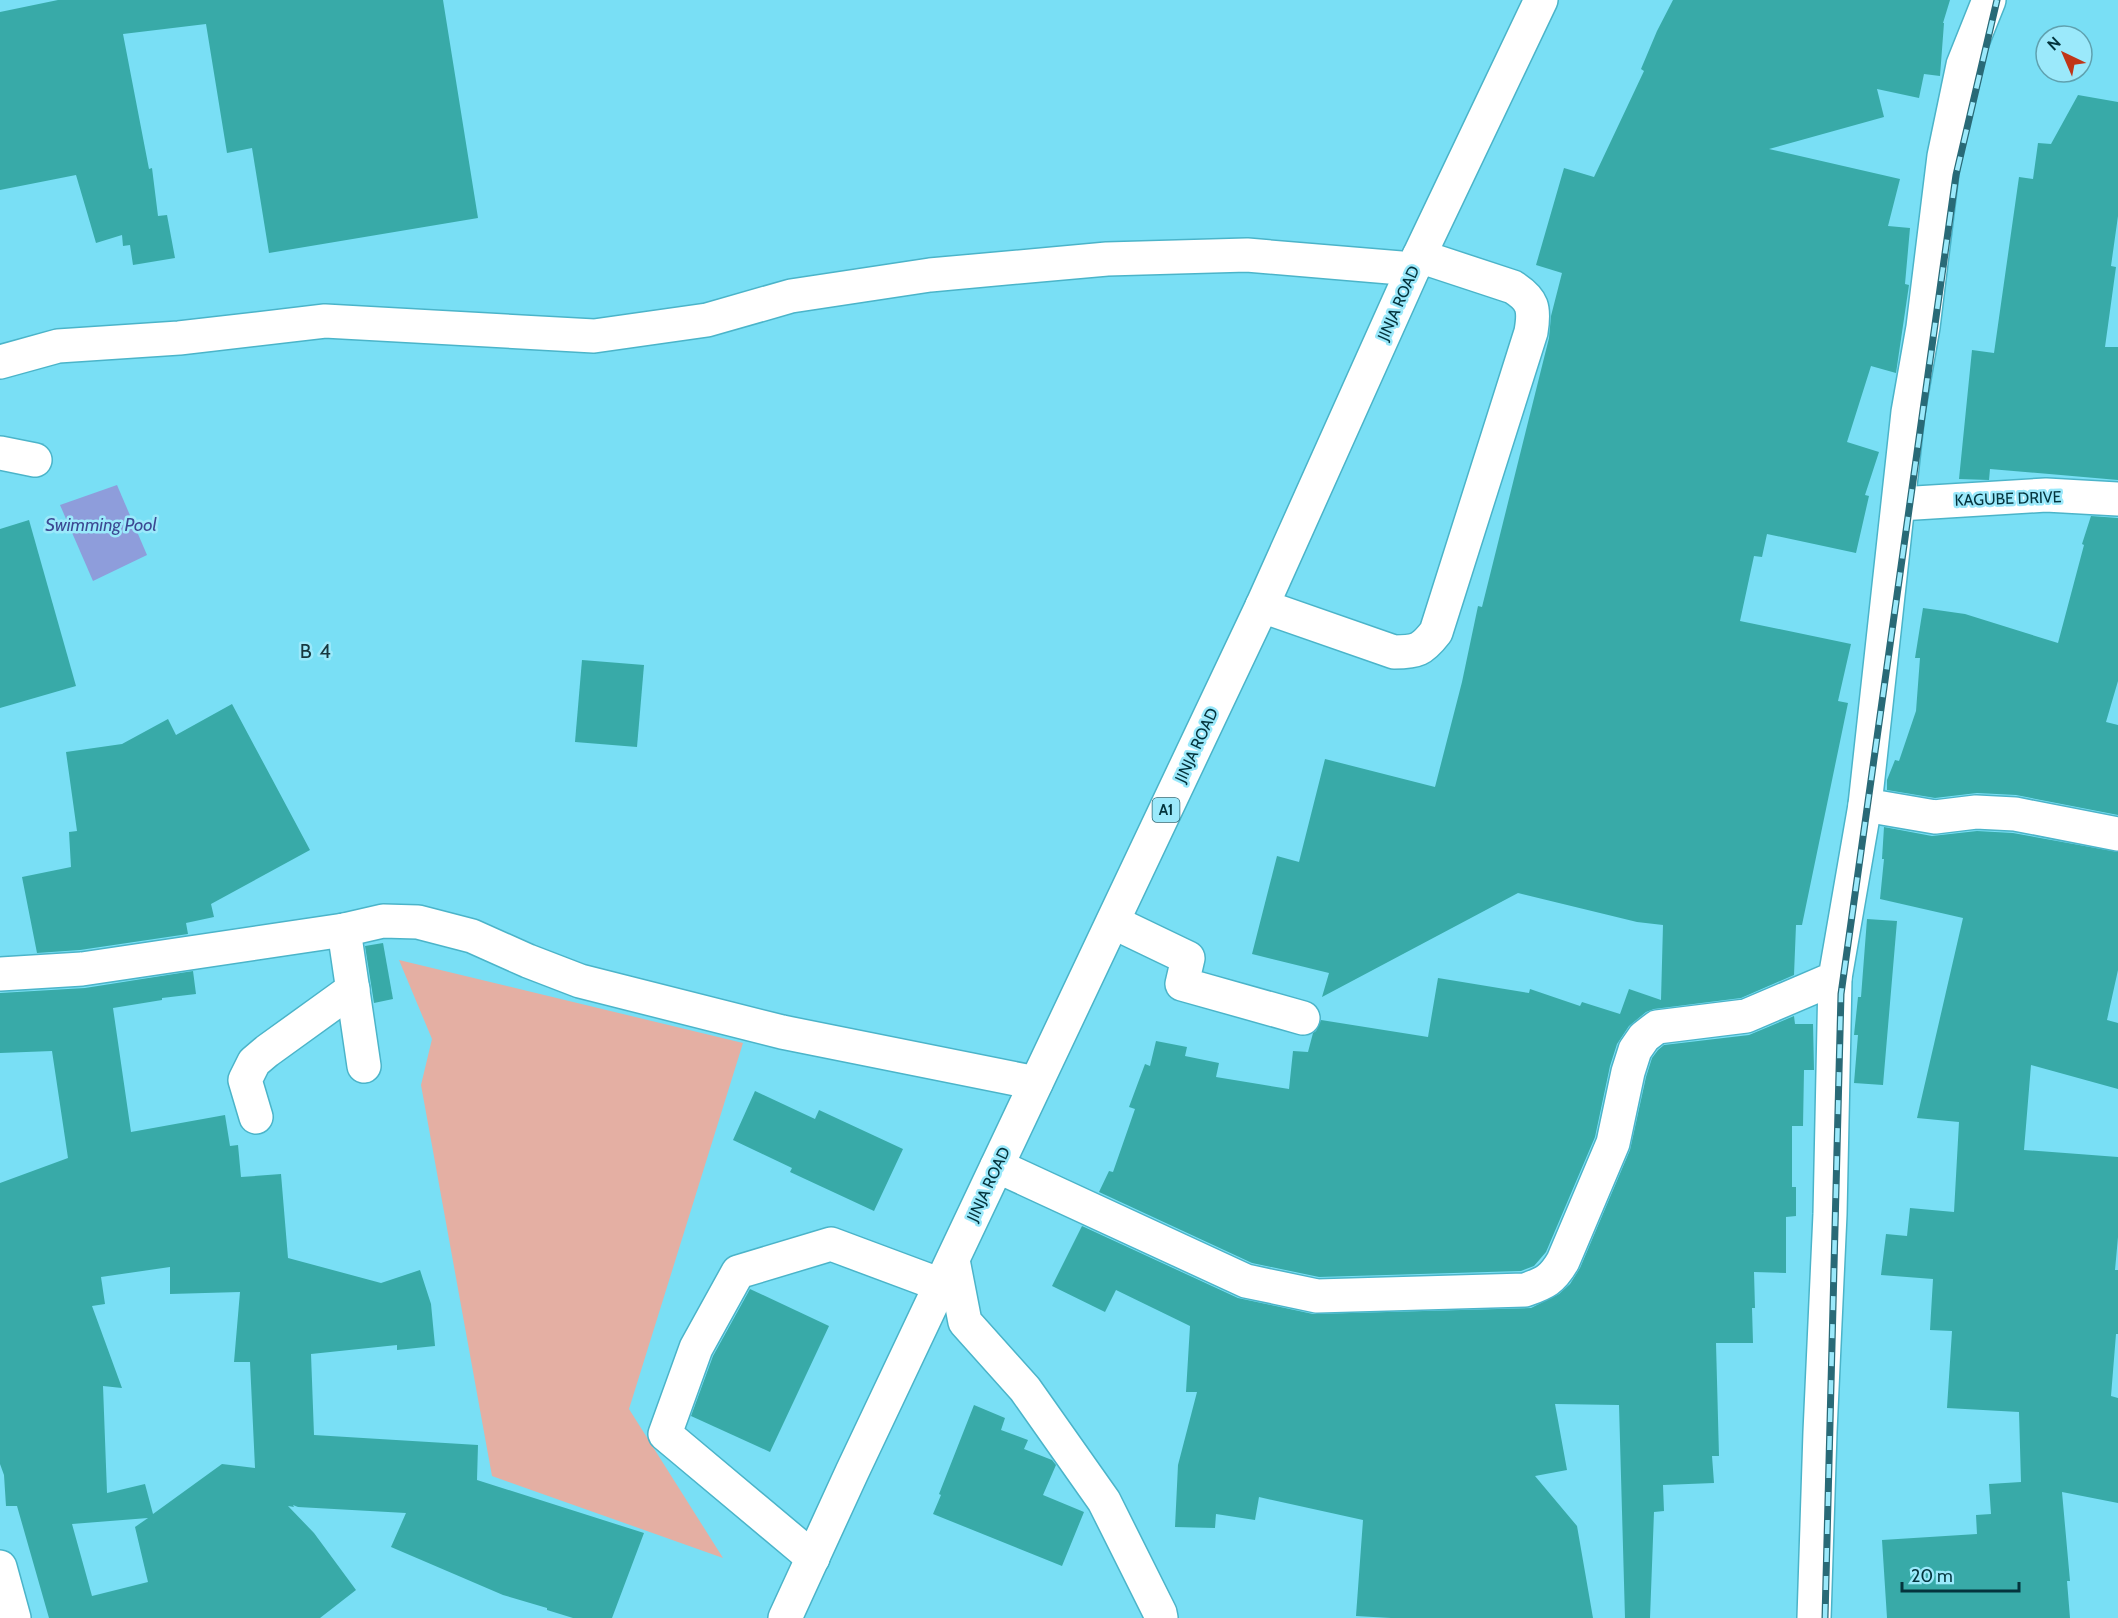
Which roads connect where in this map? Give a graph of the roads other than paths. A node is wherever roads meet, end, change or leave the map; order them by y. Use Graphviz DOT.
graph roads {
  1 [pos="1541,0"];
  2 [pos="1989,0"];
  3 [pos="1416,262"];
  4 [pos="0,362"];
  5 [pos="0,453"];
  6 [pos="35,460"];
  7 [pos="2118,499"];
  8 [pos="1899,504"];
  9 [pos="1262,606"];
  10 [pos="1865,805"];
  11 [pos="2118,834"];
  12 [pos="1113,922"];
  13 [pos="344,930"];
  14 [pos="0,974"];
  15 [pos="1835,978"];
  16 [pos="353,989"];
  17 [pos="1303,1018"];
  18 [pos="364,1066"];
  19 [pos="1036,1083"];
  20 [pos="256,1117"];
  21 [pos="997,1166"];
  22 [pos="947,1272"];
  23 [pos="813,1558"];
  24 [pos="0,1567"];
  25 [pos="15,1618"];
  26 [pos="785,1618"];
  27 [pos="1161,1618"];
  28 [pos="1814,1618"];
  1 -- 3 [label="main road, JINJA ROAD / A1"];
  2 -- 8 [label="main road"];
  3 -- 4 [label="main road"];
  3 -- 9 [label="main road, JINJA ROAD / A1"];
  3 -- 9 [label="main road"];
  5 -- 6 [label="main road"];
  7 -- 8 [label="main road, KAGUBE DRIVE"];
  8 -- 10 [label="main road"];
  9 -- 12 [label="main road, JINJA ROAD / A1"];
  10 -- 11 [label="main road"];
  10 -- 15 [label="main road"];
  12 -- 17 [label="main road"];
  12 -- 19 [label="main road, JINJA ROAD / A1"];
  13 -- 14 [label="main road"];
  13 -- 16 [label="main road"];
  13 -- 19 [label="main road"];
  15 -- 21 [label="main road"];
  15 -- 28 [label="main road"];
  16 -- 18 [label="main road"];
  16 -- 20 [label="main road"];
  19 -- 21 [label="main road, JINJA ROAD / A1"];
  21 -- 22 [label="main road, JINJA ROAD / A1"];
  22 -- 23 [label="main road, JINJA ROAD / A1"];
  22 -- 23 [label="main road"];
  22 -- 27 [label="main road"];
  23 -- 26 [label="main road, JINJA ROAD / A1"];
  24 -- 25 [label="main road"];
}
